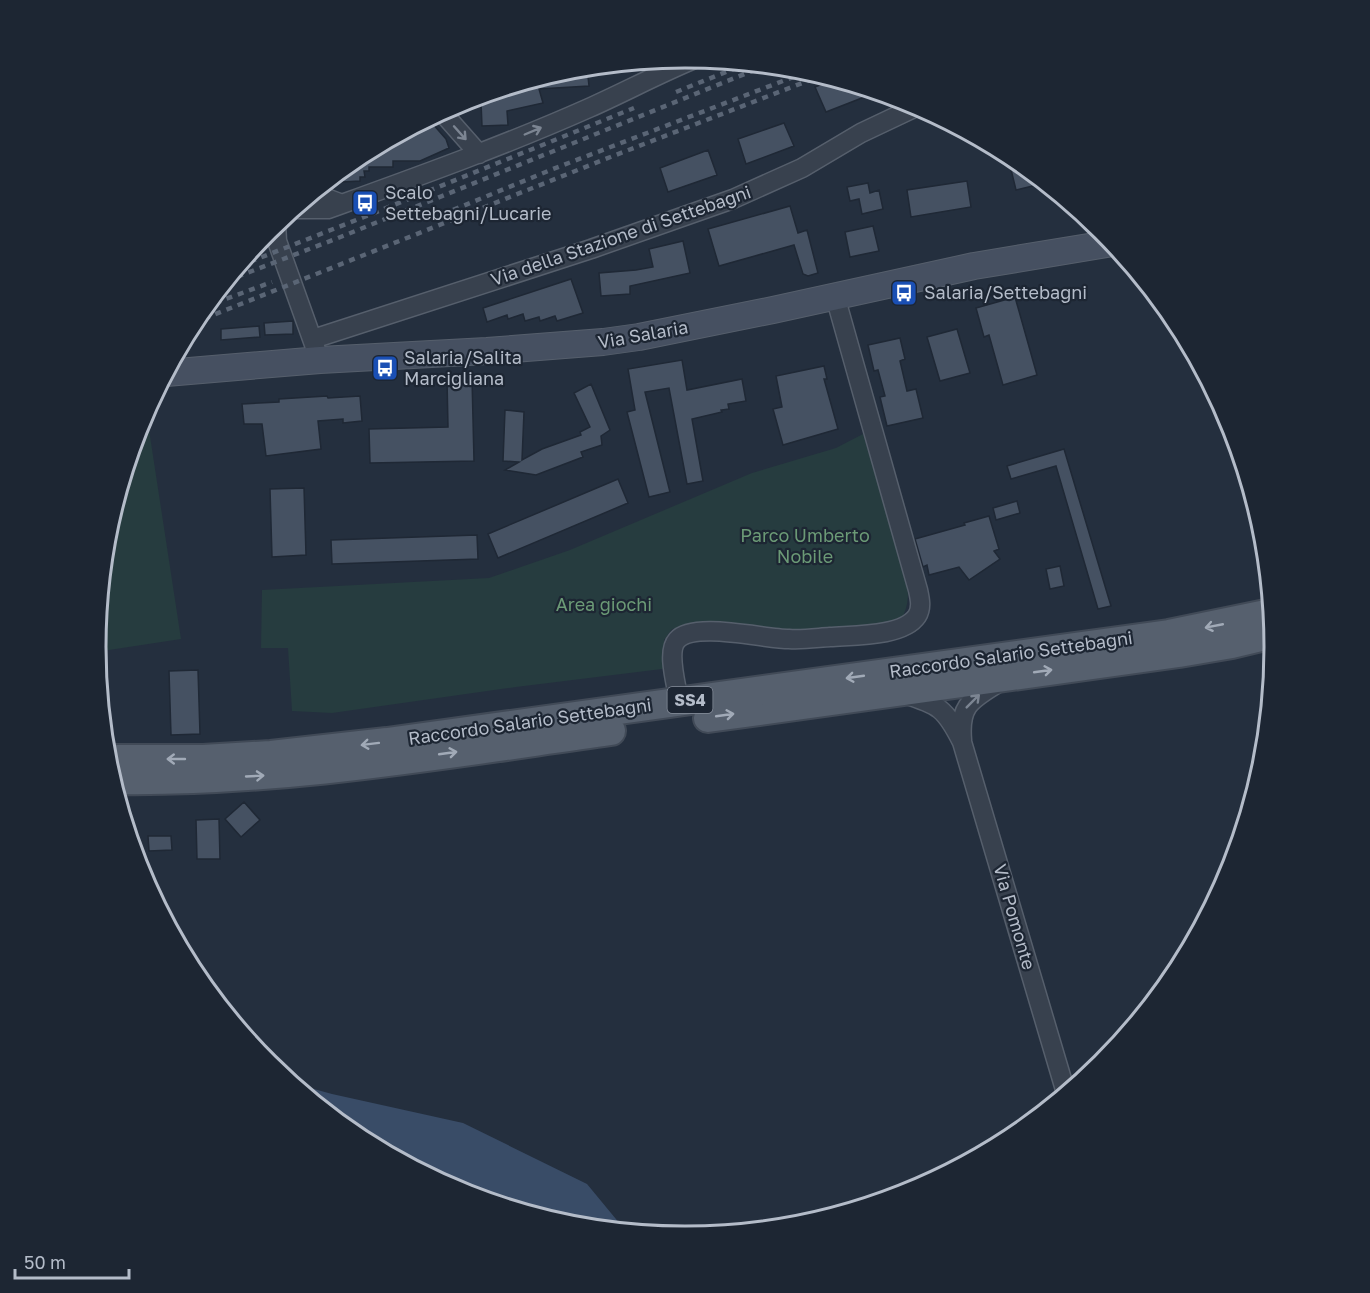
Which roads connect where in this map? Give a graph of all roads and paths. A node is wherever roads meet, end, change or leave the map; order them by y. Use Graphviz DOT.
graph roads {
  1 [pos="672,68"];
  2 [pos="906,112"];
  3 [pos="448,119"];
  4 [pos="479,154"];
  5 [pos="321,196"];
  6 [pos="342,204"];
  7 [pos="305,210"];
  8 [pos="276,237"];
  9 [pos="1101,245"];
  10 [pos="835,296"];
  11 [pos="316,350"];
  12 [pos="176,371"];
  13 [pos="1263,615"];
  14 [pos="1264,636"];
  15 [pos="1009,676"];
  16 [pos="897,692"];
  17 [pos="680,702"];
  18 [pos="962,742"];
  19 [pos="117,759"];
  20 [pos="122,780"];
  21 [pos="1064,1085"];
  4 -- 1 [label="street, one-way"];
  2 -- 11 [label="street, Via della Stazione di Settebagni"];
  3 -- 4 [label="street, one-way"];
  4 -- 6 [label="street"];
  5 -- 6 [label="street"];
  6 -- 7 [label="street"];
  8 -- 11 [label="street"];
  9 -- 10 [label="street, Via Salaria"];
  10 -- 11 [label="street, Via Salaria"];
  10 -- 17 [label="street"];
  11 -- 12 [label="street, Via Salaria"];
  13 -- 17 [label="main road, Raccordo Salario Settebagni / SS4, one-way"];
  15 -- 14 [label="main road, Raccordo Salario Settebagni / SS4, one-way"];
  15 -- 16 [label="main road, Raccordo Salario Settebagni / SS4"];
  18 -- 15 [label="street, Via Pomonte, one-way"];
  16 -- 18 [label="street, Via Pomonte"];
  20 -- 16 [label="main road, Raccordo Salario Settebagni / SS4, one-way"];
  17 -- 19 [label="main road, Raccordo Salario Settebagni / SS4, one-way"];
  18 -- 21 [label="street, Via Pomonte"];
}
